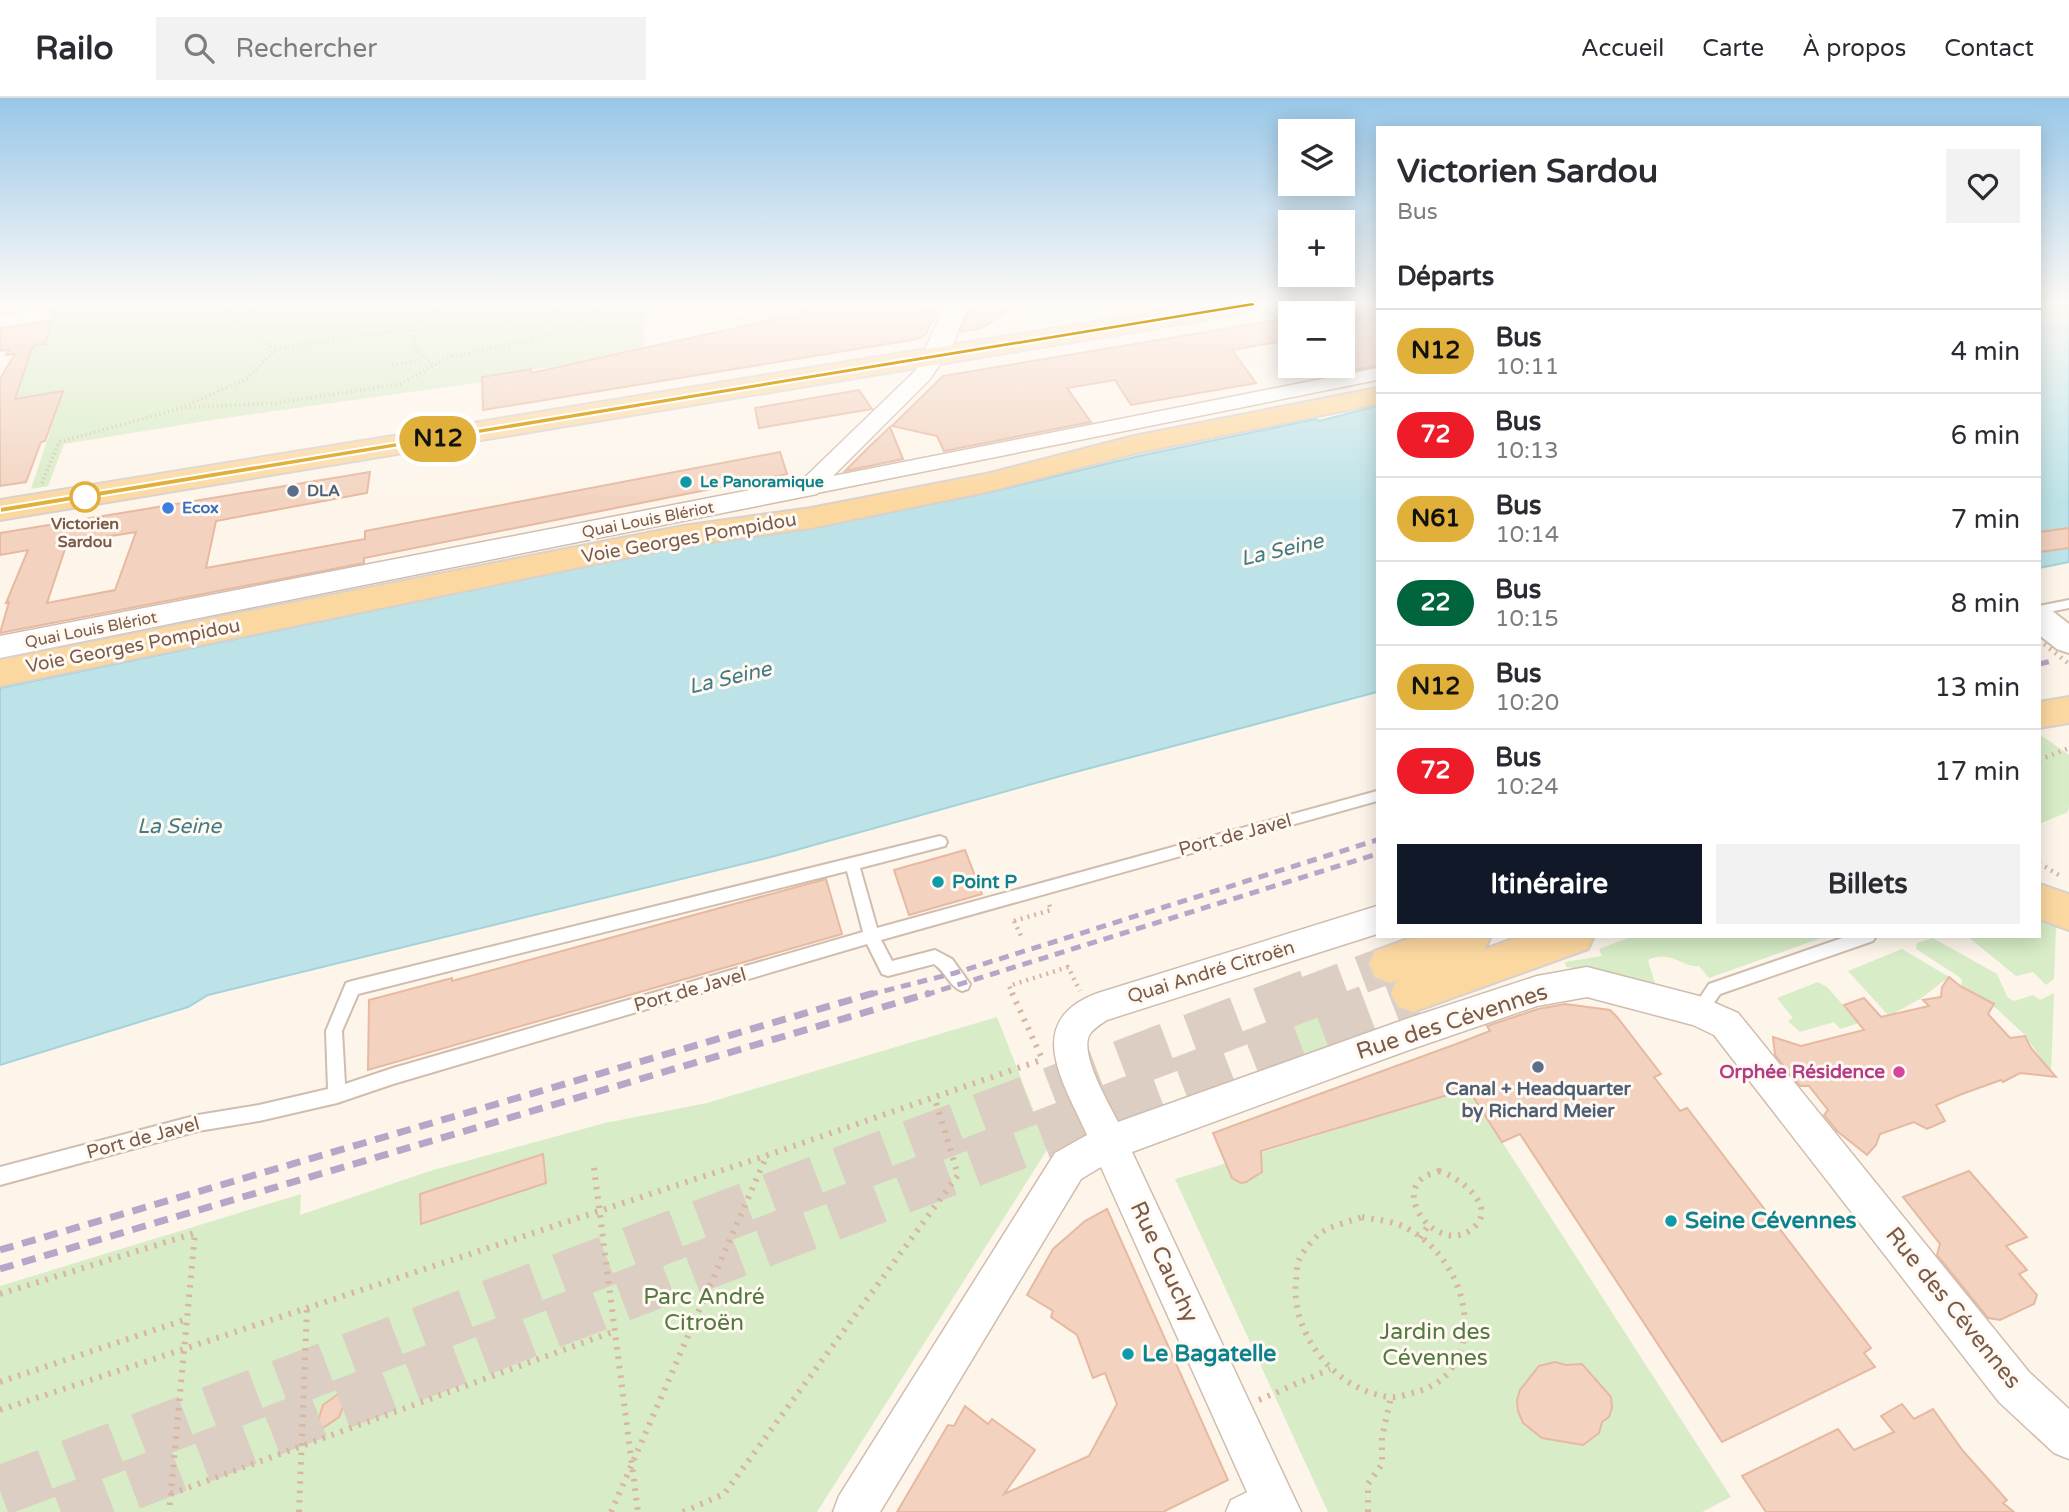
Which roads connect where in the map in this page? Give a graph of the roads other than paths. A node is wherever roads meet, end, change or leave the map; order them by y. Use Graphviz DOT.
graph roads {
  1 [pos="856,370"];
  2 [pos="926,370"];
  3 [pos="1376,374"];
  4 [pos="1376,396"];
  5 [pos="1091,456"];
  6 [pos="807,488"];
  7 [pos="0,510"];
  8 [pos="0,648"];
  9 [pos="0,673"];
  10 [pos="2069,710"];
  11 [pos="2041,715"];
  12 [pos="1376,796"];
  13 [pos="940,842"];
  14 [pos="852,864"];
  15 [pos="2041,902"];
  16 [pos="2069,912"];
  17 [pos="1376,920"];
  18 [pos="872,938"];
  19 [pos="1467,938"];
  20 [pos="1565,938"];
  21 [pos="1862,938"];
  22 [pos="962,984"];
  23 [pos="1699,1011"];
  24 [pos="1056,1055"];
  25 [pos="337,1095"];
  26 [pos="1109,1143"];
  27 [pos="0,1176"];
  28 [pos="2069,1438"];
  29 [pos="1265,1507"];
  30 [pos="855,1512"];
  1 -- 7 [label="main road"];
  2 -- 6 [label="street"];
  3 -- 6 [label="street, Quai Louis Blériot"];
  4 -- 5 [label="main road, Voie Georges Pompidou"];
  5 -- 6 [label="main road"];
  5 -- 9 [label="main road, Voie Georges Pompidou"];
  6 -- 8 [label="street, Quai Louis Blériot"];
  10 -- 11 [label="main road"];
  12 -- 18 [label="lane, Port de Javel"];
  13 -- 14 [label="lane"];
  14 -- 18 [label="lane"];
  14 -- 25 [label="lane"];
  15 -- 16 [label="main road"];
  17 -- 24 [label="street, Quai André Citroën"];
  18 -- 22 [label="lane"];
  18 -- 25 [label="lane, Port de Javel"];
  19 -- 20 [label="main road"];
  21 -- 23 [label="lane"];
  23 -- 26 [label="street, Rue des Cévennes"];
  23 -- 28 [label="street, Rue des Cévennes"];
  24 -- 26 [label="street, Rue Cauchy"];
  25 -- 27 [label="lane, Port de Javel"];
  26 -- 29 [label="street, Rue Cauchy"];
  26 -- 30 [label="street, Rue des Cévennes"];
}
